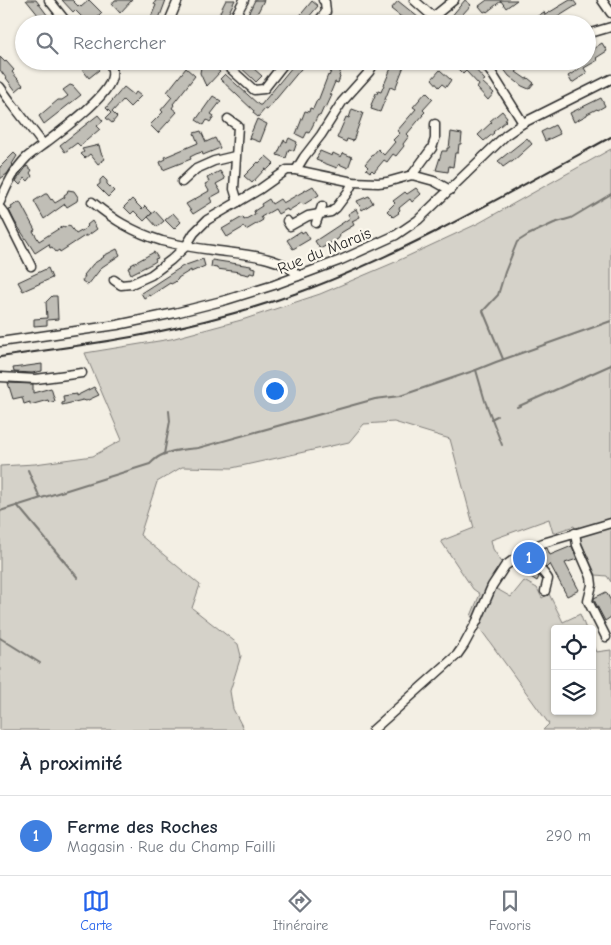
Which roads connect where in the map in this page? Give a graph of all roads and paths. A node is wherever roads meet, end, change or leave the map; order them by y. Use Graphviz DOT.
graph roads {
  1 [pos="49,0"];
  2 [pos="178,0"];
  3 [pos="244,0"];
  4 [pos="323,0"];
  5 [pos="414,0"];
  6 [pos="454,0"];
  7 [pos="602,0"];
  8 [pos="611,13"];
  9 [pos="61,15"];
  10 [pos="172,15"];
  11 [pos="236,15"];
  12 [pos="324,15"];
  13 [pos="431,15"];
  14 [pos="435,15"];
  15 [pos="611,27"];
  16 [pos="596,31"];
  17 [pos="113,70"];
  18 [pos="232,70"];
  19 [pos="279,70"];
  20 [pos="370,70"];
  21 [pos="489,70"];
  22 [pos="611,79"];
  23 [pos="0,87"];
  24 [pos="228,119"];
  25 [pos="523,123"];
  26 [pos="435,124"];
  27 [pos="43,144"];
  28 [pos="236,156"];
  29 [pos="296,170"];
  30 [pos="412,175"];
  31 [pos="182,182"];
  32 [pos="353,182"];
  33 [pos="450,190"];
  34 [pos="0,202"];
  35 [pos="92,202"];
  36 [pos="238,202"];
  37 [pos="0,208"];
  38 [pos="321,210"];
  39 [pos="287,221"];
  40 [pos="316,223"];
  41 [pos="186,246"];
  42 [pos="31,266"];
  43 [pos="298,276"];
  44 [pos="114,280"];
  45 [pos="0,342"];
  46 [pos="82,373"];
  47 [pos="0,377"];
  48 [pos="611,523"];
  49 [pos="575,533"];
  50 [pos="523,552"];
  51 [pos="545,591"];
  52 [pos="606,637"];
  53 [pos="373,730"];
  1 -- 9 [label="street"];
  2 -- 10 [label="street"];
  3 -- 11 [label="street"];
  4 -- 12 [label="street"];
  5 -- 13 [label="street"];
  6 -- 14 [label="street"];
  7 -- 8 [label="street"];
  15 -- 16 [label="street"];
  17 -- 27 [label="street"];
  18 -- 19 [label="street"];
  20 -- 29 [label="street"];
  21 -- 25 [label="street"];
  22 -- 25 [label="street, Rue du Marais"];
  23 -- 27 [label="street"];
  24 -- 28 [label="street"];
  25 -- 33 [label="street, Rue du Marais"];
  26 -- 30 [label="street"];
  27 -- 34 [label="street"];
  28 -- 31 [label="street"];
  28 -- 36 [label="street"];
  29 -- 32 [label="street"];
  29 -- 36 [label="street"];
  30 -- 32 [label="street"];
  30 -- 33 [label="street"];
  32 -- 38 [label="street"];
  33 -- 43 [label="street, Rue du Marais"];
  35 -- 41 [label="street"];
  36 -- 41 [label="street"];
  37 -- 42 [label="street"];
  38 -- 39 [label="street"];
  38 -- 40 [label="street"];
  41 -- 43 [label="street"];
  41 -- 44 [label="street"];
  43 -- 45 [label="street, Rue du Marais"];
  46 -- 47 [label="street"];
  48 -- 49 [label="street"];
  49 -- 50 [label="street"];
  49 -- 52 [label="street"];
  50 -- 51 [label="street"];
  50 -- 53 [label="street"];
}
